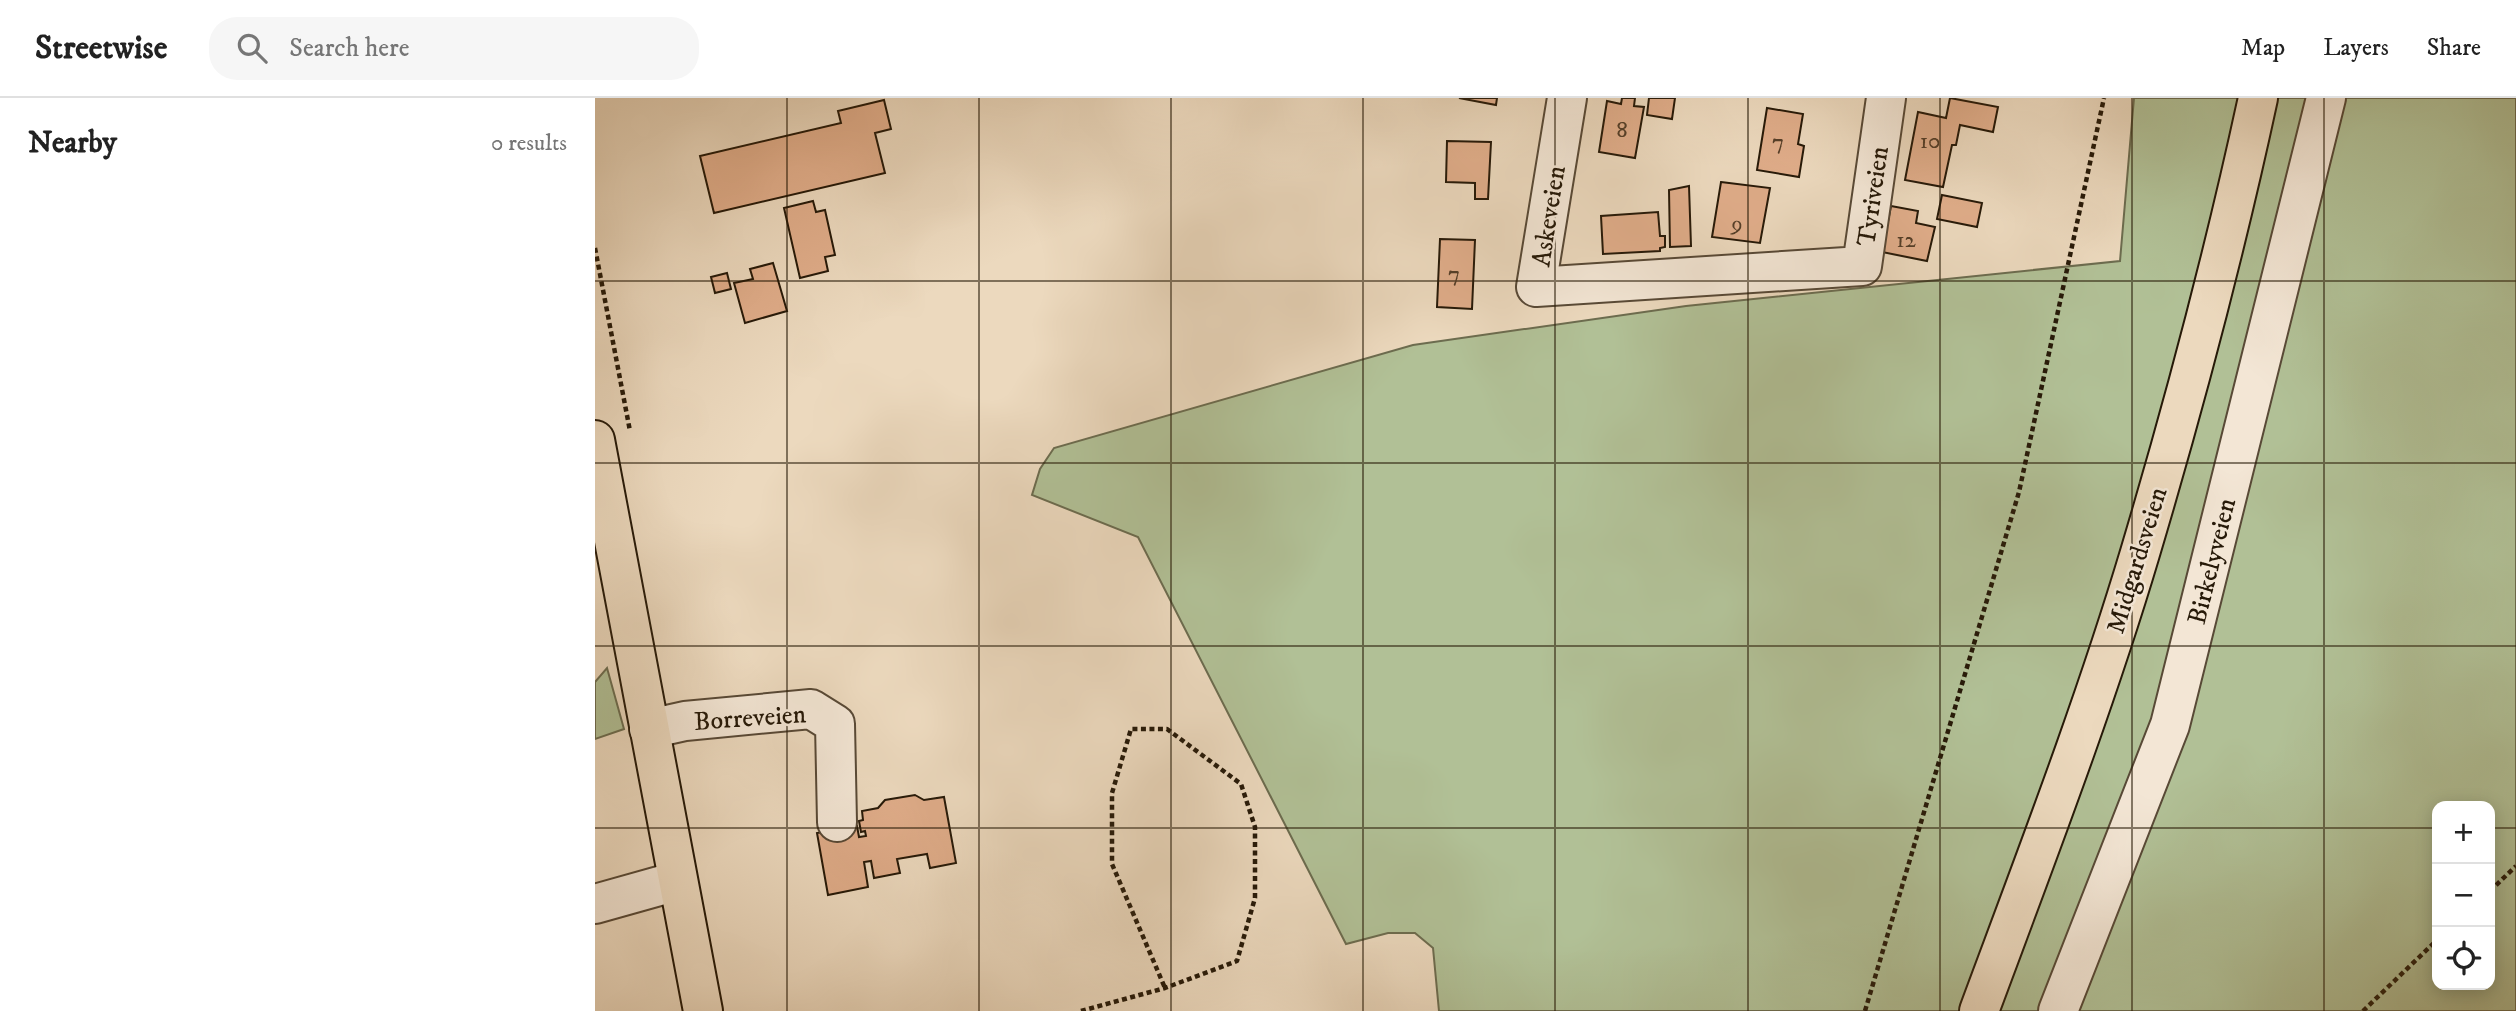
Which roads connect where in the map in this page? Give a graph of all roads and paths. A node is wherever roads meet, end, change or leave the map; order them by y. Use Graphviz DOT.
graph roads {
  1 [pos="1567,98"];
  2 [pos="1886,98"];
  3 [pos="2103,98"];
  4 [pos="2258,98"];
  5 [pos="2326,98"];
  6 [pos="1708,276"];
  7 [pos="595,440"];
  8 [pos="649,729"];
  9 [pos="838,822"];
  10 [pos="2516,866"];
  11 [pos="677,881"];
  12 [pos="2495,886"];
  13 [pos="595,904"];
  14 [pos="2432,945"];
  15 [pos="1165,988"];
  16 [pos="703,1011"];
  17 [pos="1081,1011"];
  18 [pos="1865,1011"];
  19 [pos="1979,1011"];
  20 [pos="2058,1011"];
  21 [pos="2363,1011"];
  1 -- 6 [label="street, Askeveien"];
  2 -- 6 [label="street, Tyriveien"];
  3 -- 18 [label="path"];
  4 -- 19 [label="main road, Midgardsveien"];
  5 -- 20 [label="street, Birkelyveien"];
  7 -- 8 [label="main road"];
  8 -- 9 [label="street, Borreveien"];
  8 -- 11 [label="main road"];
  10 -- 12 [label="path"];
  11 -- 13 [label="street"];
  11 -- 16 [label="main road"];
  14 -- 21 [label="path"];
  15 -- 15 [label="path"];
  15 -- 17 [label="path"];
}
